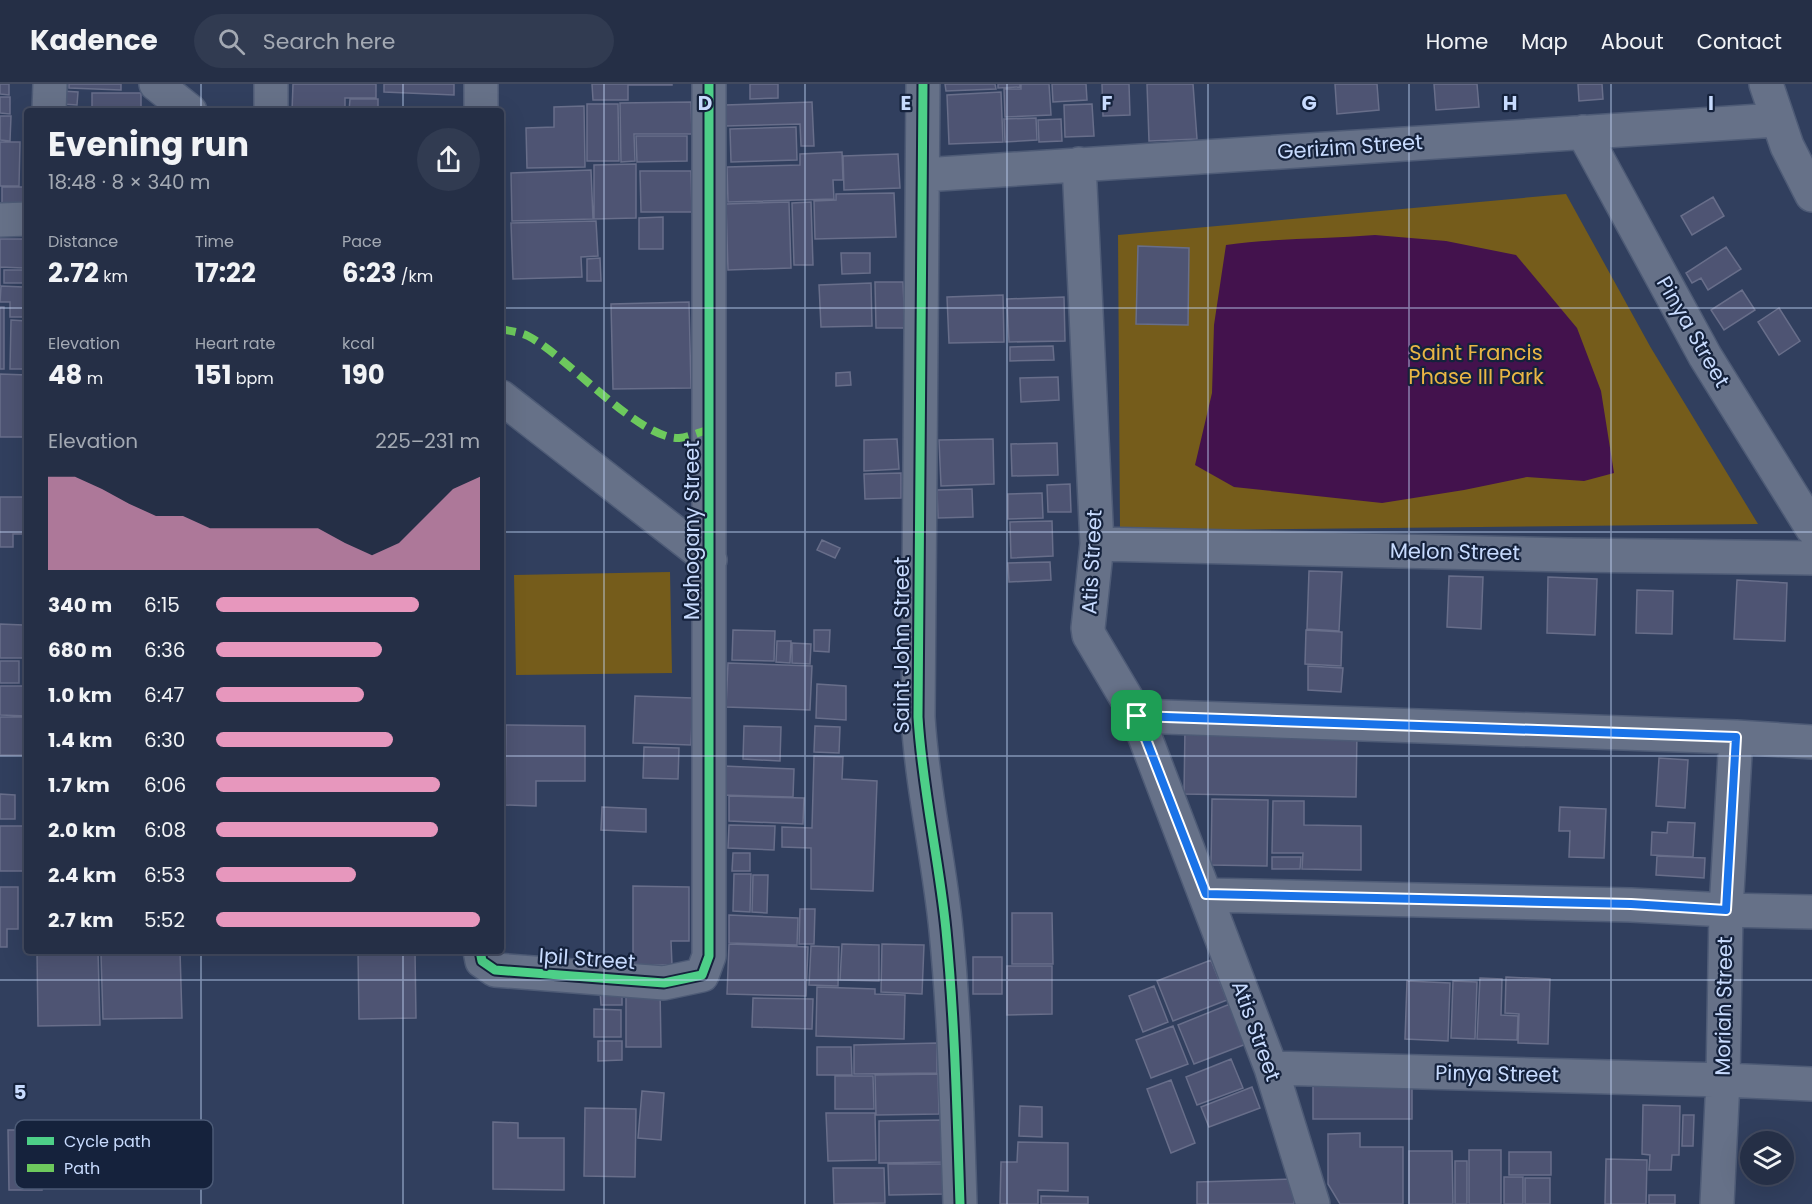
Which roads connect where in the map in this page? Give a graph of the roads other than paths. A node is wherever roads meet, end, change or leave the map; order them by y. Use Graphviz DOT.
graph roads {
  1 [pos="50,84"];
  2 [pos="156,84"];
  3 [pos="271,84"];
  4 [pos="481,84"];
  5 [pos="709,84"];
  6 [pos="923,84"];
  7 [pos="1766,84"];
  8 [pos="49,108"];
  9 [pos="186,108"];
  10 [pos="271,108"];
  11 [pos="481,108"];
  12 [pos="1777,120"];
  13 [pos="1583,132"];
  14 [pos="1079,164"];
  15 [pos="922,175"];
  16 [pos="1812,195"];
  17 [pos="24,219"];
  18 [pos="0,220"];
  19 [pos="504,399"];
  20 [pos="1812,528"];
  21 [pos="1097,544"];
  22 [pos="1812,558"];
  23 [pos="711,560"];
  24 [pos="1137,716"];
  25 [pos="1736,737"];
  26 [pos="1812,742"];
  27 [pos="1206,894"];
  28 [pos="1726,910"];
  29 [pos="1812,912"];
  30 [pos="481,954"];
  31 [pos="702,975"];
  32 [pos="1271,1068"];
  33 [pos="1723,1080"];
  34 [pos="1812,1084"];
  35 [pos="960,1204"];
  36 [pos="1313,1204"];
  37 [pos="1717,1204"];
  1 -- 8 [label="street"];
  2 -- 9 [label="street"];
  3 -- 10 [label="street"];
  4 -- 11 [label="street"];
  5 -- 23 [label="street, Mahogany Street"];
  6 -- 15 [label="street, Saint John Street"];
  7 -- 12 [label="street"];
  12 -- 13 [label="street, Gerizim Street"];
  12 -- 16 [label="street"];
  13 -- 14 [label="street, Gerizim Street"];
  13 -- 20 [label="street, Pinya Street"];
  14 -- 15 [label="street, Gerizim Street"];
  14 -- 21 [label="street, Atis Street"];
  15 -- 35 [label="street, Saint John Street"];
  17 -- 18 [label="street"];
  19 -- 23 [label="street"];
  21 -- 22 [label="street, Melon Street"];
  21 -- 24 [label="street, Atis Street"];
  23 -- 31 [label="street, Mahogany Street"];
  24 -- 25 [label="street"];
  24 -- 27 [label="street, Atis Street"];
  25 -- 26 [label="street"];
  25 -- 28 [label="street, Moriah Street"];
  27 -- 28 [label="street"];
  27 -- 32 [label="street, Atis Street"];
  28 -- 29 [label="street"];
  28 -- 33 [label="street, Moriah Street"];
  30 -- 31 [label="street, Ipil Street"];
  32 -- 33 [label="street, Pinya Street"];
  32 -- 36 [label="street, Atis Street"];
  33 -- 34 [label="street, Pinya Street"];
  33 -- 37 [label="street, Moriah Street"];
}
